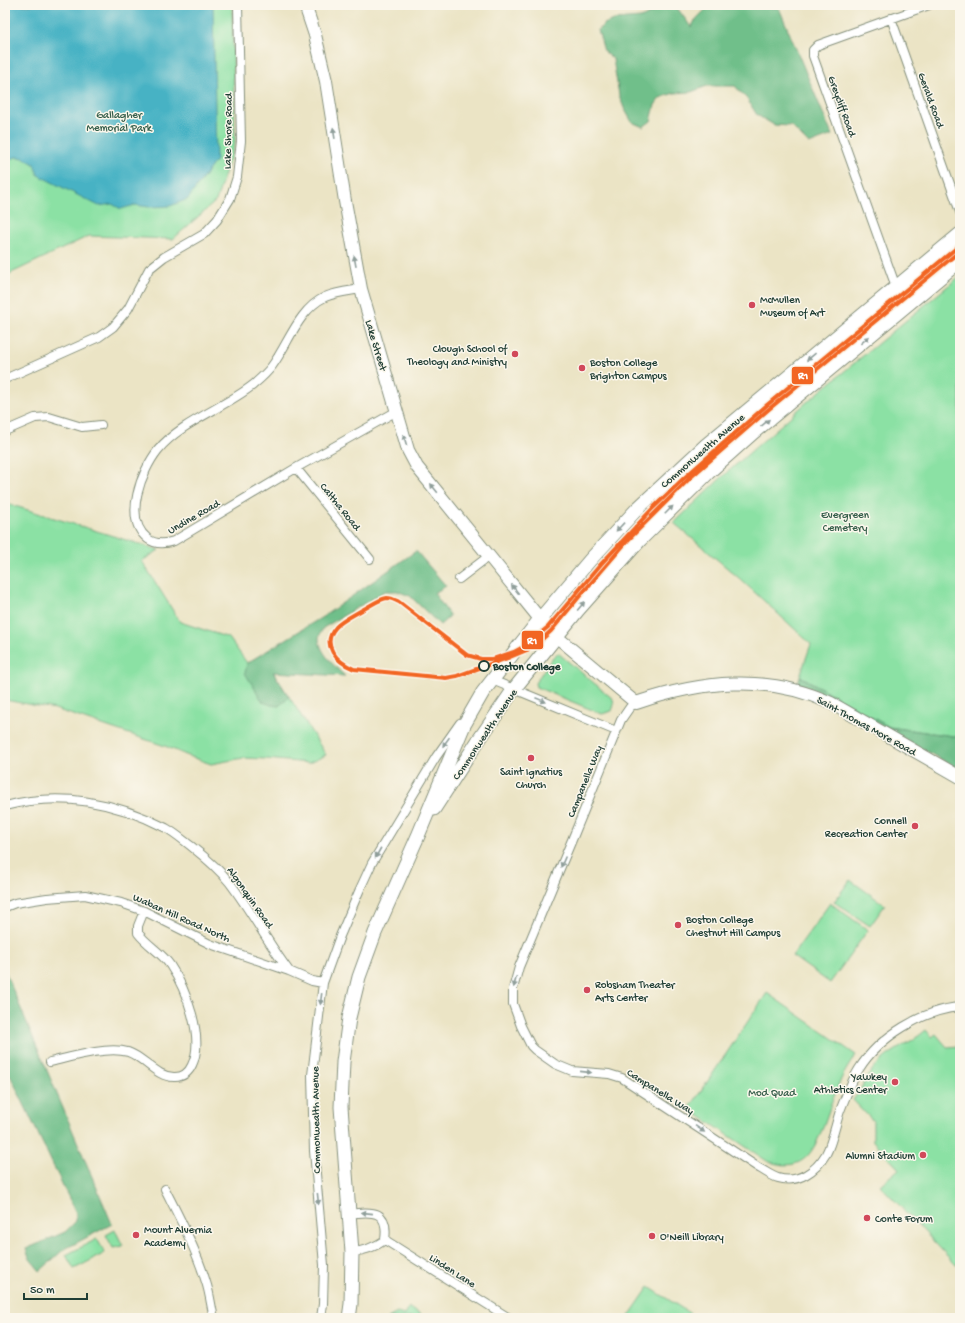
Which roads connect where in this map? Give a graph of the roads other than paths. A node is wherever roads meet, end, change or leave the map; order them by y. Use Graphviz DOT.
graph roads {
  1 [pos="238,5"];
  2 [pos="305,5"];
  3 [pos="929,5"];
  4 [pos="891,18"];
  5 [pos="960,212"];
  6 [pos="960,234"];
  7 [pos="930,259"];
  8 [pos="960,261"];
  9 [pos="944,275"];
  10 [pos="896,287"];
  11 [pos="361,289"];
  12 [pos="5,378"];
  13 [pos="397,411"];
  14 [pos="101,425"];
  15 [pos="5,430"];
  16 [pos="296,468"];
  17 [pos="488,556"];
  18 [pos="370,559"];
  19 [pos="460,579"];
  20 [pos="540,619"];
  21 [pos="558,637"];
  22 [pos="492,680"];
  23 [pos="514,689"];
  24 [pos="478,700"];
  25 [pos="636,703"];
  26 [pos="616,731"];
  27 [pos="960,777"];
  28 [pos="5,806"];
  29 [pos="418,836"];
  30 [pos="5,907"];
  31 [pos="144,911"];
  32 [pos="289,971"];
  33 [pos="323,983"];
  34 [pos="960,1007"];
  35 [pos="50,1062"];
  36 [pos="165,1189"];
  37 [pos="349,1214"];
  38 [pos="385,1240"];
  39 [pos="352,1252"];
  40 [pos="214,1318"];
  41 [pos="321,1318"];
  42 [pos="349,1318"];
  43 [pos="508,1318"];
  1 -- 12 [label="street, Lake Shore Road"];
  11 -- 2 [label="street, Lake Street, one-way"];
  3 -- 4 [label="street, Greycliff Road"];
  4 -- 5 [label="street, Gerald Road"];
  4 -- 10 [label="street, Greycliff Road"];
  6 -- 7 [label="main road, Commonwealth Avenue"];
  7 -- 9 [label="main road"];
  7 -- 10 [label="main road, Commonwealth Avenue"];
  8 -- 9 [label="main road, Commonwealth Avenue"];
  21 -- 9 [label="main road, Commonwealth Avenue, one-way"];
  10 -- 20 [label="main road, Commonwealth Avenue, one-way"];
  11 -- 13 [label="street, Lake Street"];
  11 -- 16 [label="street, Undine Road"];
  13 -- 16 [label="street, Undine Road"];
  17 -- 13 [label="street, Lake Street, one-way"];
  14 -- 15 [label="street"];
  16 -- 18 [label="street, Caltha Road"];
  17 -- 19 [label="street"];
  20 -- 17 [label="street, Lake Street, one-way"];
  20 -- 21 [label="street, Lake Street"];
  20 -- 22 [label="main road, Commonwealth Avenue"];
  21 -- 23 [label="main road, Commonwealth Avenue"];
  21 -- 25 [label="street"];
  22 -- 23 [label="street"];
  22 -- 24 [label="main road, Commonwealth Avenue"];
  23 -- 26 [label="street, one-way"];
  23 -- 29 [label="main road, Commonwealth Avenue"];
  24 -- 29 [label="main road, Commonwealth Avenue"];
  24 -- 33 [label="street, Commonwealth Avenue, one-way"];
  25 -- 26 [label="street, Campanella Way"];
  25 -- 27 [label="street, Saint Thomas More Road"];
  26 -- 34 [label="street, Campanella Way, one-way"];
  28 -- 32 [label="street, Algonquin Road"];
  29 -- 37 [label="main road, Commonwealth Avenue"];
  30 -- 31 [label="street, Waban Hill Road North"];
  31 -- 32 [label="street, Waban Hill Road North"];
  31 -- 35 [label="street"];
  32 -- 33 [label="street, Waban Hill Road North"];
  33 -- 41 [label="street, Commonwealth Avenue, one-way"];
  36 -- 40 [label="street"];
  38 -- 37 [label="street, one-way"];
  37 -- 39 [label="main road, Commonwealth Avenue"];
  38 -- 39 [label="street"];
  38 -- 43 [label="street, Linden Lane"];
  39 -- 42 [label="main road, Commonwealth Avenue"];
}
